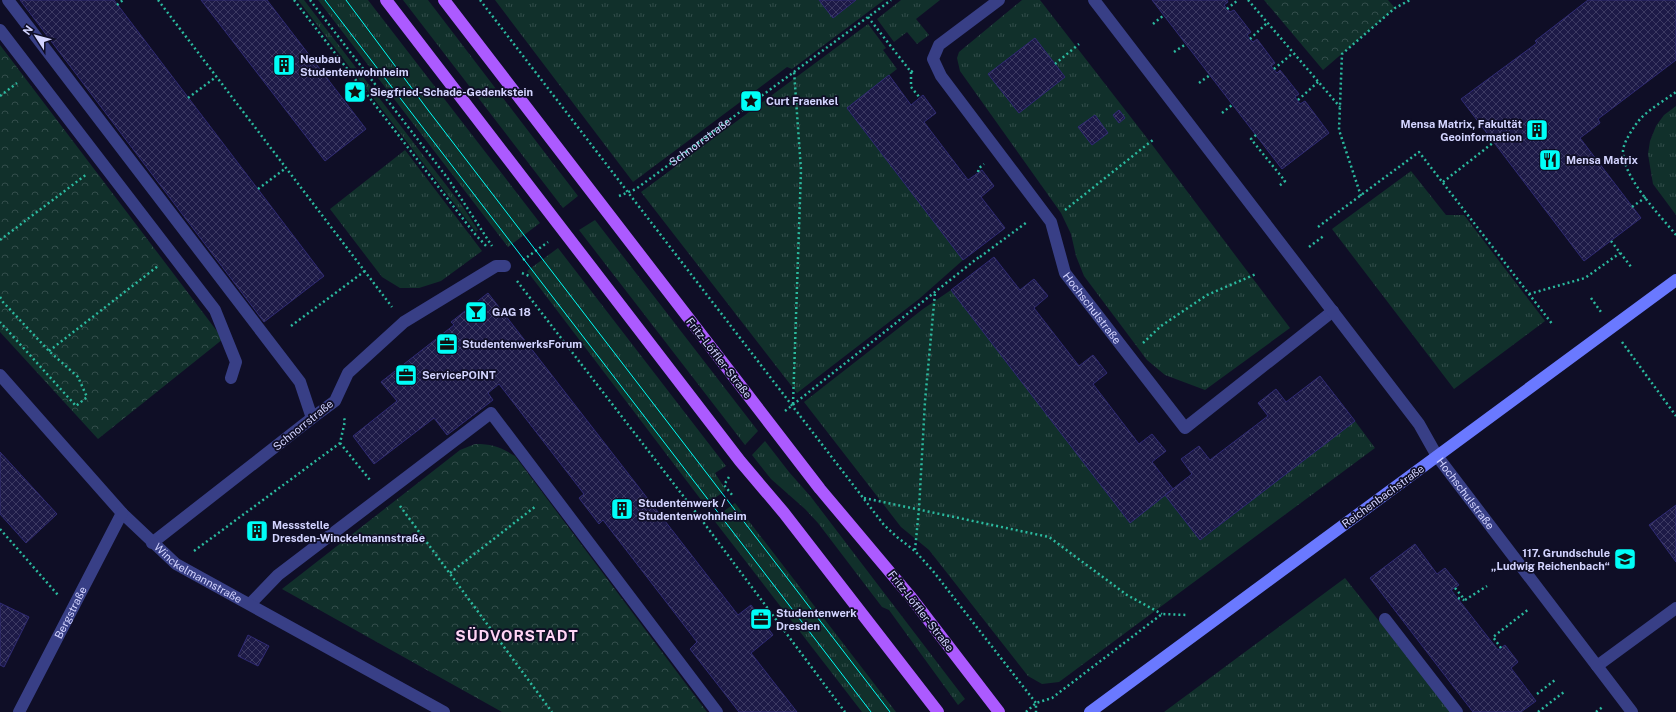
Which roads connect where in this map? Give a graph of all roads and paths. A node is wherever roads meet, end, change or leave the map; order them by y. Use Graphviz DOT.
graph roads {
  1 [pos="8,0"];
  2 [pos="123,0"];
  3 [pos="158,0"];
  4 [pos="294,0"];
  5 [pos="310,0"];
  6 [pos="386,0"];
  7 [pos="444,0"];
  8 [pos="480,0"];
  9 [pos="891,0"];
  10 [pos="999,0"];
  11 [pos="1094,0"];
  12 [pos="1238,0"];
  13 [pos="1248,0"];
  14 [pos="1409,0"];
  15 [pos="117,5"];
  16 [pos="1227,9"];
  17 [pos="1164,15"];
  18 [pos="868,17"];
  19 [pos="1267,23"];
  20 [pos="1152,24"];
  21 [pos="0,30"];
  22 [pos="1250,39"];
  23 [pos="1079,44"];
  24 [pos="1186,44"];
  25 [pos="1174,52"];
  26 [pos="1293,53"];
  27 [pos="933,59"];
  28 [pos="1055,64"];
  29 [pos="1274,69"];
  30 [pos="794,71"];
  31 [pos="911,72"];
  32 [pos="1210,75"];
  33 [pos="216,76"];
  34 [pos="1318,82"];
  35 [pos="1199,83"];
  36 [pos="1676,92"];
  37 [pos="188,98"];
  38 [pos="920,98"];
  39 [pos="1298,100"];
  40 [pos="1232,105"];
  41 [pos="1340,108"];
  42 [pos="1222,112"];
  43 [pos="1256,135"];
  44 [pos="1154,140"];
  45 [pos="1494,142"];
  46 [pos="102,163"];
  47 [pos="286,168"];
  48 [pos="1443,182"];
  49 [pos="1279,186"];
  50 [pos="258,189"];
  51 [pos="629,192"];
  52 [pos="1361,196"];
  53 [pos="1646,197"];
  54 [pos="600,203"];
  55 [pos="1632,207"];
  56 [pos="1042,211"];
  57 [pos="1051,222"];
  58 [pos="1318,227"];
  59 [pos="1676,236"];
  60 [pos="0,240"];
  61 [pos="1611,241"];
  62 [pos="1620,253"];
  63 [pos="172,255"];
  64 [pos="505,266"];
  65 [pos="1632,268"];
  66 [pos="365,271"];
  67 [pos="1256,274"];
  68 [pos="1676,280"];
  69 [pos="935,293"];
  70 [pos="1529,294"];
  71 [pos="0,297"];
  72 [pos="1333,311"];
  73 [pos="0,322"];
  74 [pos="404,322"];
  75 [pos="291,326"];
  76 [pos="1553,326"];
  77 [pos="49,351"];
  78 [pos="1130,355"];
  79 [pos="1640,367"];
  80 [pos="0,375"];
  81 [pos="231,378"];
  82 [pos="793,404"];
  83 [pos="1676,416"];
  84 [pos="312,418"];
  85 [pos="1437,456"];
  86 [pos="386,494"];
  87 [pos="552,494"];
  88 [pos="863,498"];
  89 [pos="919,509"];
  90 [pos="122,513"];
  91 [pos="0,529"];
  92 [pos="152,543"];
  93 [pos="915,551"];
  94 [pos="176,564"];
  95 [pos="450,573"];
  96 [pos="1487,586"];
  97 [pos="1455,588"];
  98 [pos="1458,598"];
  99 [pos="1464,600"];
  100 [pos="250,604"];
  101 [pos="1676,608"];
  102 [pos="72,610"];
  103 [pos="1162,614"];
  104 [pos="1219,617"];
  105 [pos="1385,619"];
  106 [pos="1512,621"];
  107 [pos="1501,648"];
  108 [pos="1597,666"];
  109 [pos="1555,680"];
  110 [pos="1564,692"];
  111 [pos="1537,694"];
  112 [pos="1036,703"];
  113 [pos="19,712"];
  114 [pos="444,712"];
  115 [pos="552,712"];
  116 [pos="717,712"];
  117 [pos="845,712"];
  118 [pos="938,712"];
  119 [pos="998,712"];
  120 [pos="1026,712"];
  121 [pos="1036,712"];
  122 [pos="1090,712"];
  123 [pos="1457,712"];
  124 [pos="1538,712"];
  125 [pos="1632,712"];
  1 -- 84 [label="street"];
  2 -- 15 [label="path"];
  3 -- 33 [label="path"];
  4 -- 64 [label="path"];
  5 -- 64 [label="path"];
  6 -- 118 [label="main road"];
  7 -- 54 [label="main road, Fritz-Löffler-Straße"];
  8 -- 51 [label="path"];
  9 -- 18 [label="path, Schnorrstraße"];
  10 -- 27 [label="street"];
  11 -- 72 [label="street, Hochschulstraße"];
  12 -- 16 [label="path"];
  13 -- 19 [label="path"];
  14 -- 41 [label="path"];
  17 -- 20 [label="path"];
  18 -- 30 [label="path, Schnorrstraße"];
  18 -- 31 [label="path"];
  19 -- 22 [label="path"];
  19 -- 26 [label="path"];
  21 -- 46 [label="street"];
  23 -- 28 [label="path"];
  24 -- 25 [label="path"];
  26 -- 29 [label="path"];
  26 -- 34 [label="path"];
  27 -- 31 [label="path"];
  27 -- 56 [label="street, Hochschulstraße"];
  30 -- 51 [label="path, Schnorrstraße"];
  30 -- 82 [label="path"];
  31 -- 38 [label="path"];
  32 -- 35 [label="path"];
  33 -- 37 [label="path"];
  33 -- 47 [label="path"];
  34 -- 39 [label="path"];
  34 -- 41 [label="path"];
  36 -- 53 [label="path"];
  40 -- 42 [label="path"];
  41 -- 52 [label="path"];
  43 -- 49 [label="path"];
  44 -- 57 [label="path"];
  45 -- 48 [label="path"];
  46 -- 60 [label="path"];
  46 -- 63 [label="street"];
  47 -- 50 [label="path"];
  47 -- 66 [label="path"];
  48 -- 52 [label="path"];
  48 -- 70 [label="path"];
  51 -- 54 [label="path, Schnorrstraße"];
  51 -- 82 [label="path"];
  52 -- 58 [label="path"];
  53 -- 55 [label="path"];
  53 -- 59 [label="path"];
  54 -- 119 [label="main road, Fritz-Löffler-Straße"];
  56 -- 57 [label="street, Hochschulstraße"];
  56 -- 69 [label="path"];
  57 -- 78 [label="street, Hochschulstraße"];
  61 -- 62 [label="path"];
  62 -- 65 [label="path"];
  62 -- 70 [label="path"];
  63 -- 77 [label="path"];
  63 -- 81 [label="street"];
  64 -- 74 [label="street, Schnorrstraße"];
  64 -- 117 [label="path"];
  66 -- 74 [label="path"];
  66 -- 75 [label="path"];
  67 -- 78 [label="path"];
  68 -- 85 [label="street, Reichenbachstraße"];
  69 -- 82 [label="path"];
  69 -- 89 [label="path"];
  70 -- 76 [label="path"];
  71 -- 77 [label="path"];
  72 -- 78 [label="street, Hochschulstraße"];
  72 -- 85 [label="street, Hochschulstraße"];
  73 -- 77 [label="path"];
  74 -- 84 [label="street, Schnorrstraße"];
  79 -- 83 [label="path"];
  80 -- 90 [label="street, Winckelmannstraße"];
  82 -- 88 [label="path"];
  84 -- 92 [label="street, Schnorrstraße"];
  85 -- 104 [label="street, Reichenbachstraße"];
  85 -- 108 [label="street, Hochschulstraße"];
  86 -- 87 [label="street"];
  86 -- 94 [label="path"];
  86 -- 95 [label="path"];
  86 -- 100 [label="street"];
  87 -- 95 [label="path"];
  87 -- 116 [label="street"];
  88 -- 89 [label="path"];
  88 -- 93 [label="path"];
  89 -- 93 [label="path"];
  89 -- 103 [label="path"];
  90 -- 92 [label="street, Winckelmannstraße"];
  90 -- 102 [label="street, Bergstraße"];
  91 -- 102 [label="path"];
  92 -- 94 [label="street, Winckelmannstraße"];
  93 -- 112 [label="path"];
  94 -- 100 [label="street, Winckelmannstraße"];
  95 -- 115 [label="path"];
  96 -- 99 [label="path"];
  97 -- 99 [label="path"];
  98 -- 99 [label="path"];
  100 -- 114 [label="street, Winckelmannstraße"];
  101 -- 108 [label="street"];
  102 -- 113 [label="street, Bergstraße"];
  103 -- 104 [label="path"];
  103 -- 112 [label="path"];
  104 -- 122 [label="street, Reichenbachstraße"];
  105 -- 123 [label="street"];
  106 -- 107 [label="path"];
  108 -- 125 [label="street, Hochschulstraße"];
  109 -- 111 [label="path"];
  110 -- 124 [label="path"];
  112 -- 120 [label="path"];
  112 -- 121 [label="path"];
}
